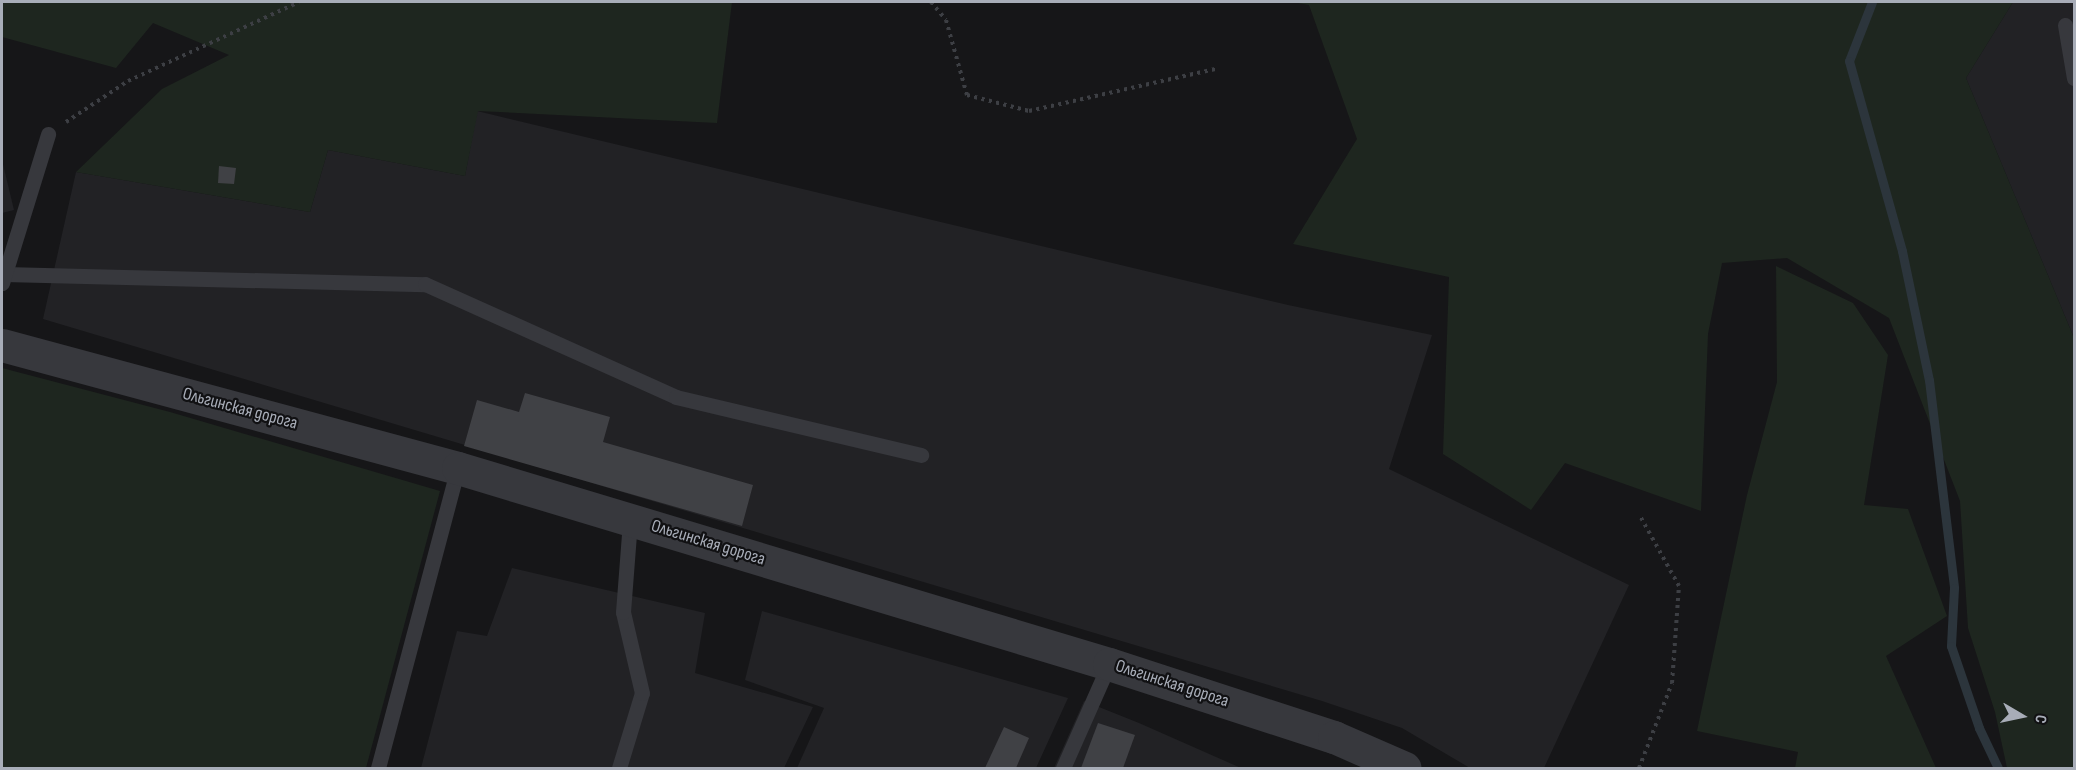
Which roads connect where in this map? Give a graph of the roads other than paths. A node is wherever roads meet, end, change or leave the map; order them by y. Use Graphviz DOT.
graph roads {
  1 [pos="2065,25"];
  2 [pos="2074,78"];
  3 [pos="48,134"];
  4 [pos="3,279"];
  5 [pos="2,345"];
  6 [pos="921,455"];
  7 [pos="458,468"];
  8 [pos="630,520"];
  9 [pos="1109,664"];
  10 [pos="1372,761"];
  11 [pos="378,768"];
  12 [pos="619,768"];
  13 [pos="1063,768"];
  14 [pos="1405,768"];
  1 -- 2 [label="lane"];
  3 -- 4 [label="lane"];
  4 -- 6 [label="lane"];
  5 -- 7 [label="street, Ольгинская дорога"];
  7 -- 8 [label="street, Ольгинская дорога"];
  7 -- 11 [label="lane"];
  8 -- 9 [label="street, Ольгинская дорога"];
  8 -- 12 [label="lane"];
  9 -- 10 [label="street, Ольгинская дорога"];
  9 -- 13 [label="lane"];
  10 -- 14 [label="street, Ольгинская дорога"];
}
